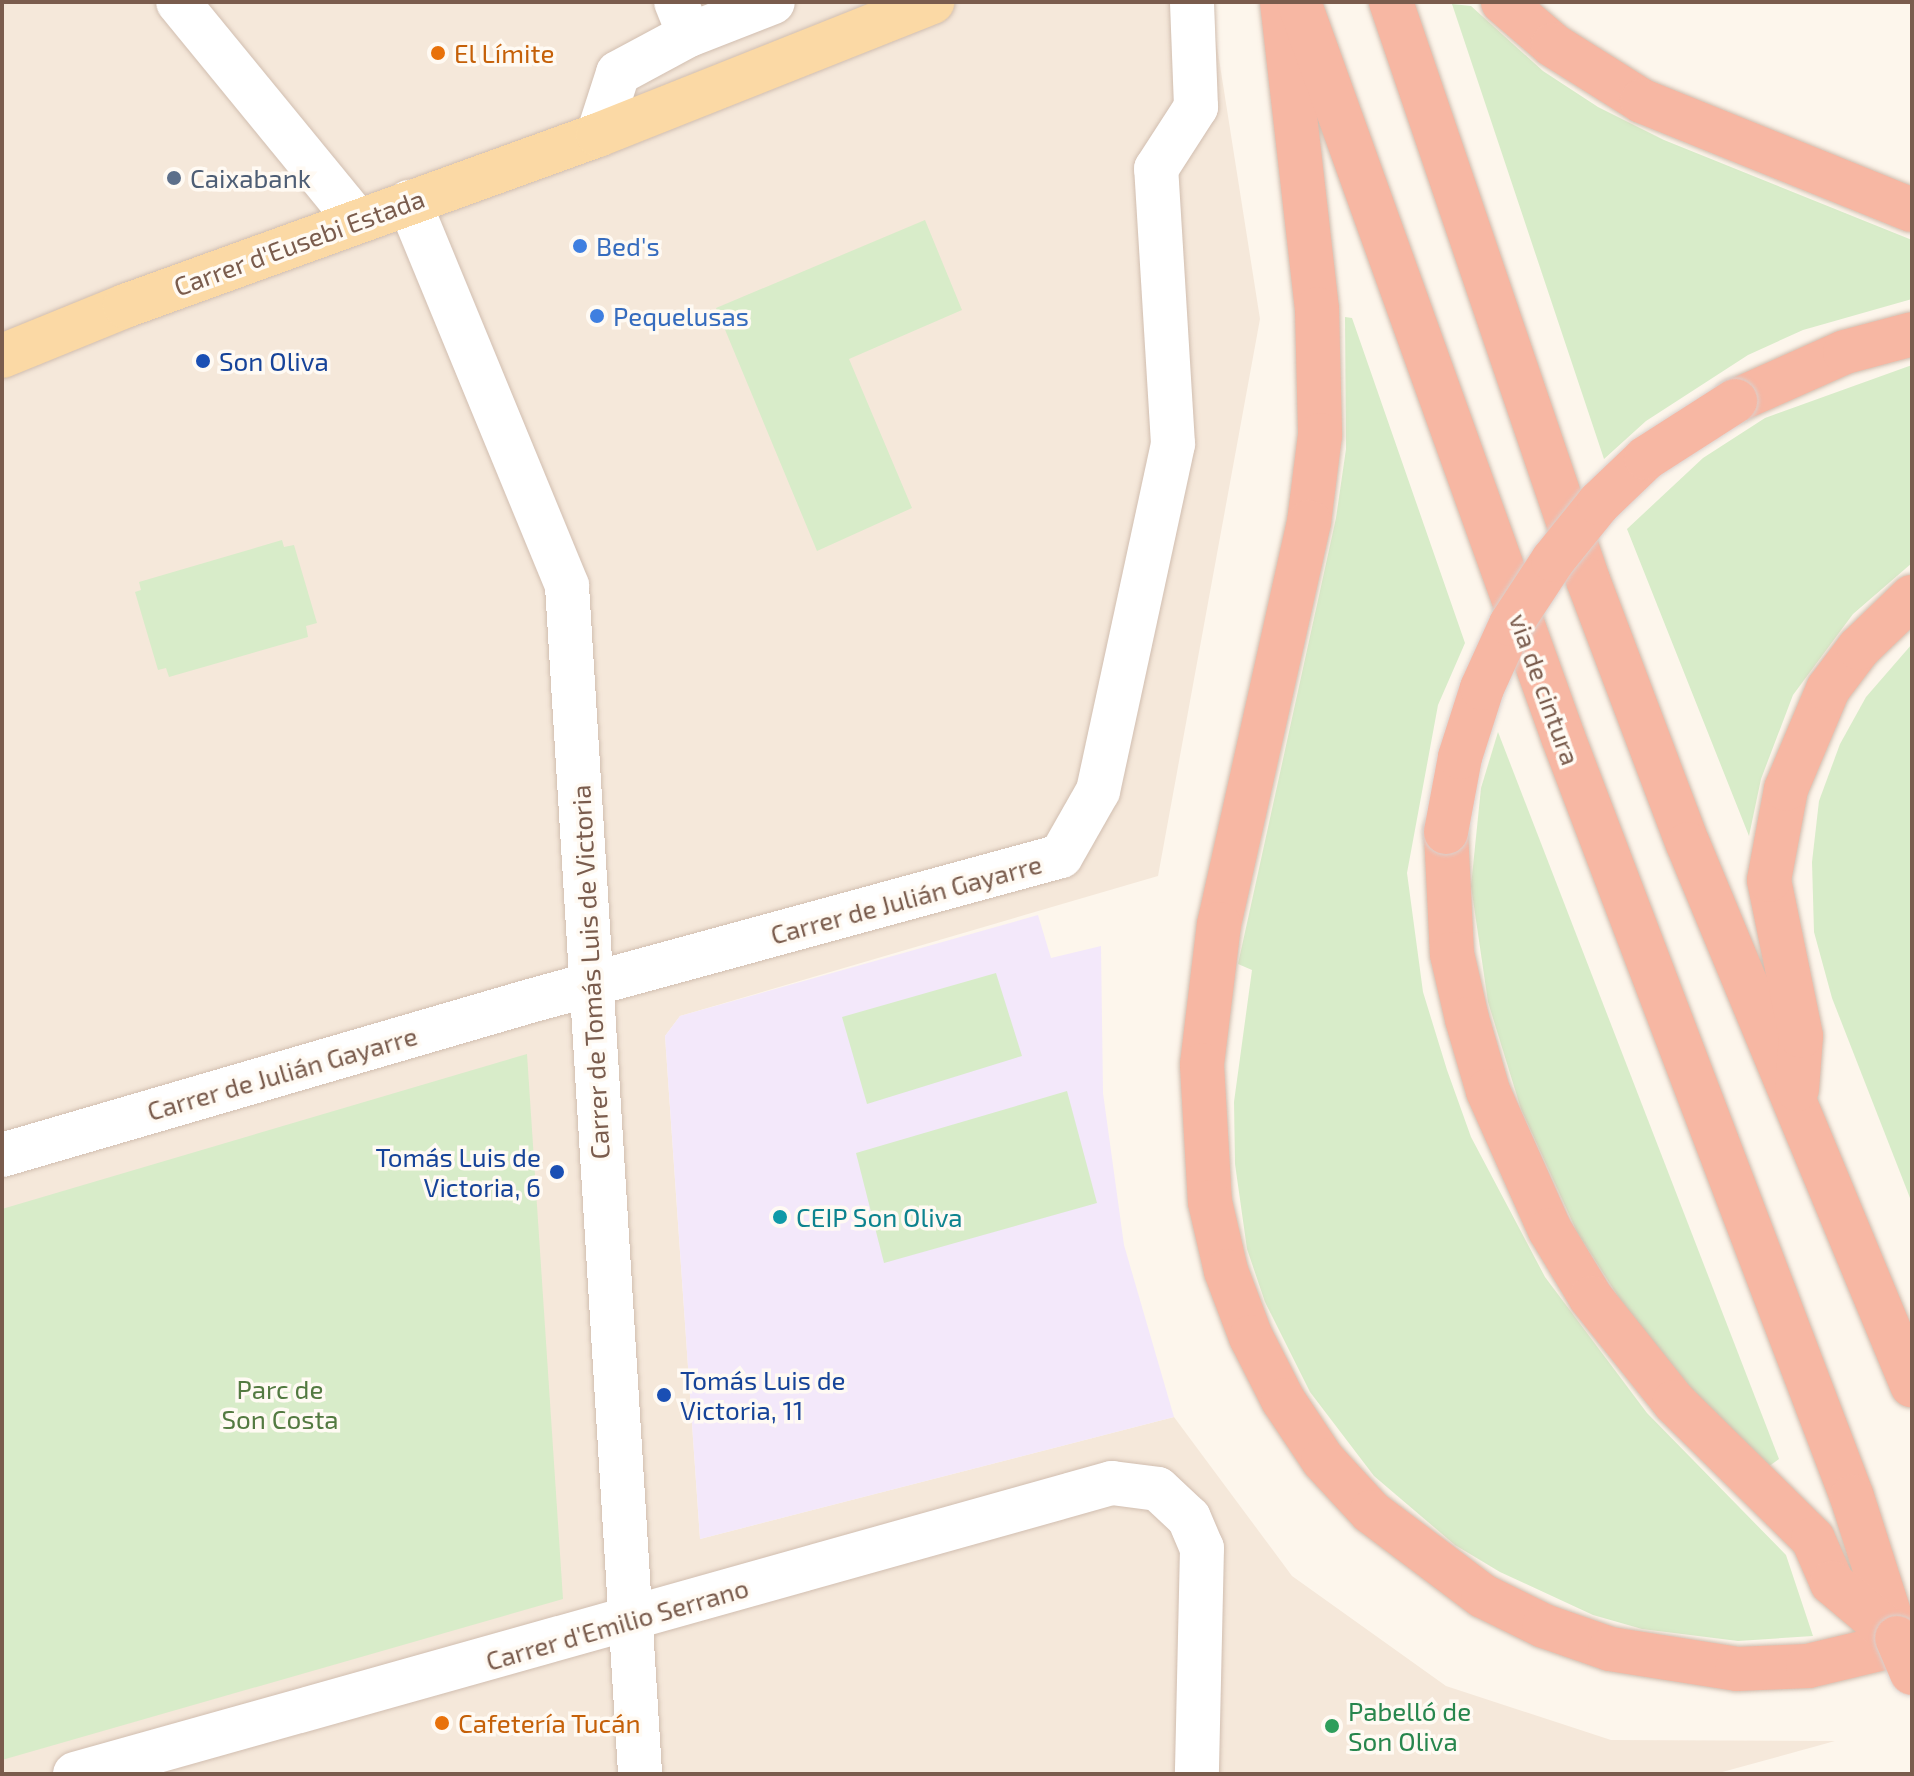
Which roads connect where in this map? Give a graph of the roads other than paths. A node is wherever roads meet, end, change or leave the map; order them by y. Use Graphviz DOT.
graph roads {
  1 [pos="178,2"];
  2 [pos="773,2"];
  3 [pos="933,2"];
  4 [pos="1192,2"];
  5 [pos="1282,2"];
  6 [pos="1299,2"];
  7 [pos="1391,2"];
  8 [pos="1503,2"];
  9 [pos="682,19"];
  10 [pos="598,135"];
  11 [pos="409,202"];
  12 [pos="1912,210"];
  13 [pos="357,221"];
  14 [pos="1912,334"];
  15 [pos="2,356"];
  16 [pos="1912,597"];
  17 [pos="590,986"];
  18 [pos="1796,1103"];
  19 [pos="2,1155"];
  20 [pos="1912,1385"];
  21 [pos="631,1620"];
  22 [pos="1907,1651"];
  23 [pos="75,1774"];
  24 [pos="640,1774"];
  25 [pos="1197,1774"];
  1 -- 13 [label="street"];
  2 -- 9 [label="street"];
  3 -- 10 [label="main road, Carrer d'Eusebi Estada"];
  4 -- 17 [label="street, Carrer de Julián Gayarre"];
  5 -- 22 [label="highway"];
  6 -- 22 [label="highway, via de cintura"];
  7 -- 18 [label="highway"];
  8 -- 12 [label="highway"];
  9 -- 10 [label="street"];
  10 -- 11 [label="main road, Carrer d'Eusebi Estada"];
  11 -- 13 [label="main road, Carrer d'Eusebi Estada"];
  11 -- 17 [label="street, Carrer de Tomás Luis de Victoria"];
  13 -- 15 [label="main road, Carrer d'Eusebi Estada"];
  14 -- 22 [label="highway, bridge"];
  16 -- 18 [label="highway"];
  17 -- 19 [label="street, Carrer de Julián Gayarre"];
  17 -- 21 [label="street, Carrer de Tomás Luis de Victoria"];
  18 -- 20 [label="highway"];
  21 -- 23 [label="street, Carrer d'Emilio Serrano"];
  21 -- 24 [label="street, Carrer de Tomás Luis de Victoria"];
  21 -- 25 [label="street, Carrer d'Emilio Serrano"];
}
